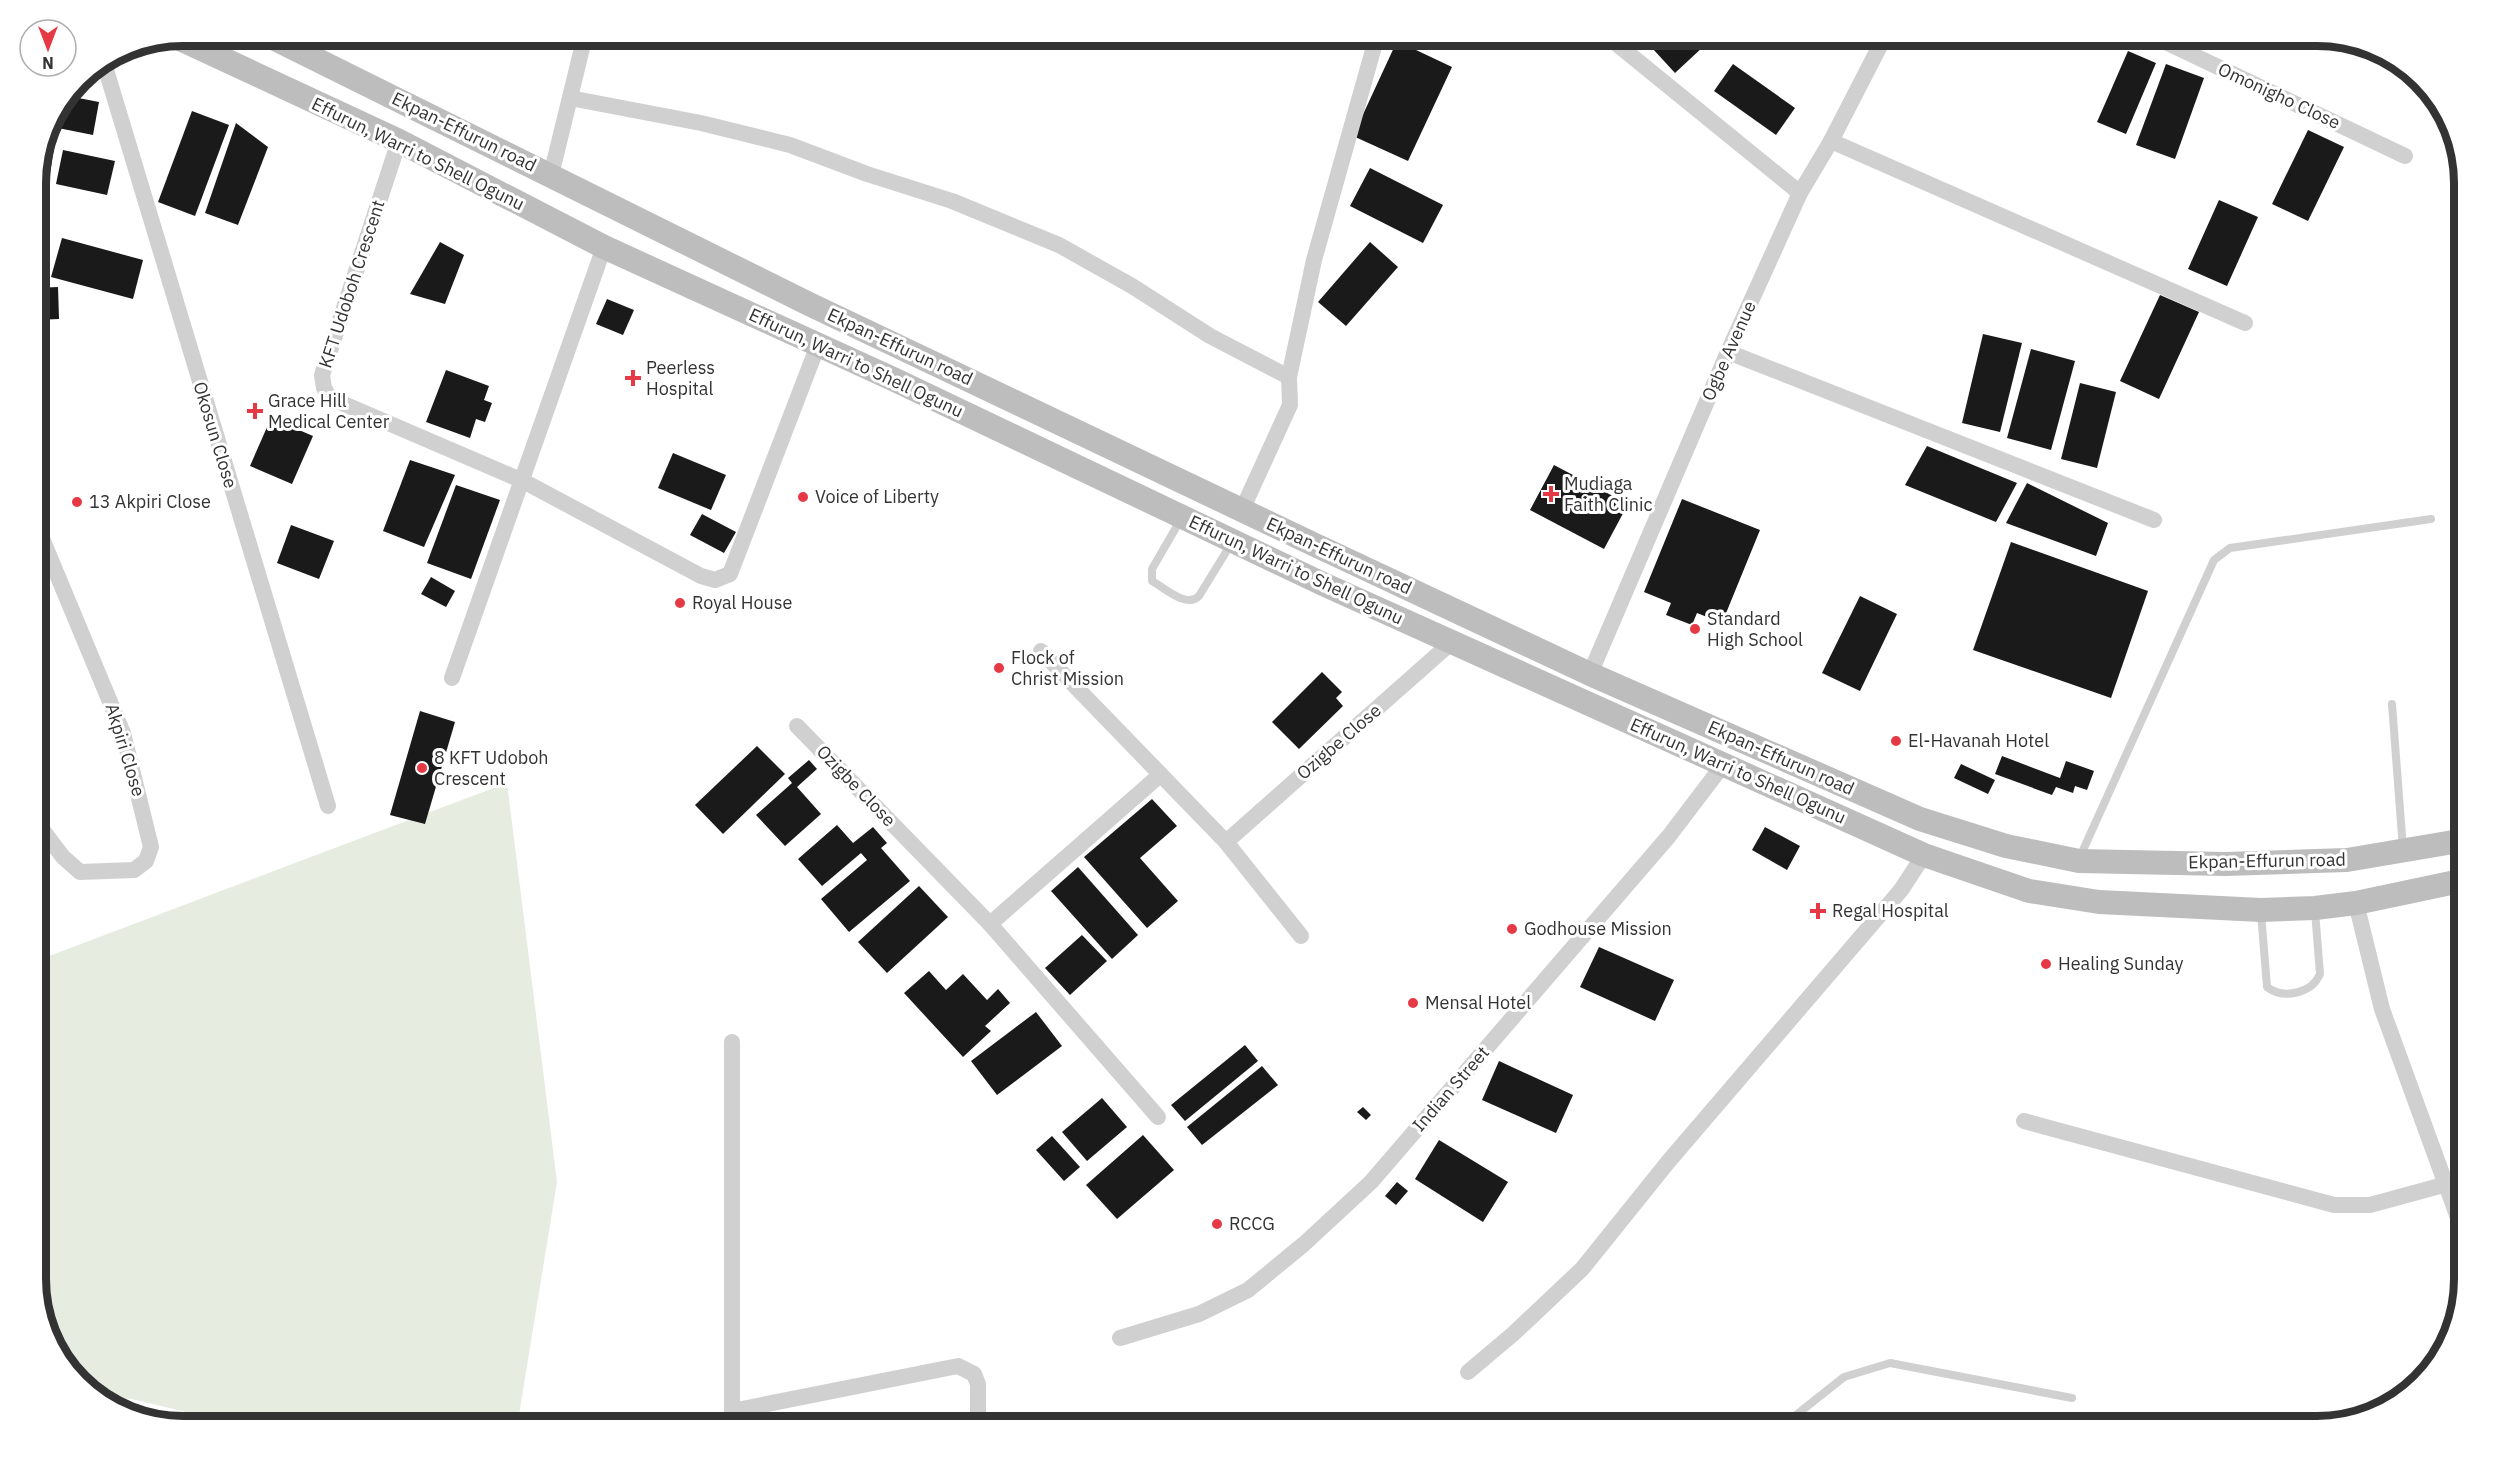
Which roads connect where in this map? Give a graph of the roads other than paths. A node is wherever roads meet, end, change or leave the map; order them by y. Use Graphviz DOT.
graph roads {
  1 [pos="1374,46"];
  2 [pos="1620,46"];
  3 [pos="1881,46"];
  4 [pos="2174,46"];
  5 [pos="195,47"];
  6 [pos="291,47"];
  7 [pos="582,47"];
  8 [pos="106,71"];
  9 [pos="570,98"];
  10 [pos="399,141"];
  11 [pos="1831,141"];
  12 [pos="2405,156"];
  13 [pos="551,175"];
  14 [pos="1800,193"];
  15 [pos="604,247"];
  16 [pos="2245,322"];
  17 [pos="818,345"];
  18 [pos="1728,352"];
  19 [pos="1289,377"];
  20 [pos="523,481"];
  21 [pos="1242,510"];
  22 [pos="1182,517"];
  23 [pos="2431,519"];
  24 [pos="2154,520"];
  25 [pos="1233,541"];
  26 [pos="47,550"];
  27 [pos="1453,641"];
  28 [pos="1041,651"];
  29 [pos="1590,674"];
  30 [pos="452,678"];
  31 [pos="2392,704"];
  32 [pos="797,726"];
  33 [pos="1723,765"];
  34 [pos="1160,775"];
  35 [pos="328,806"];
  36 [pos="47,837"];
  37 [pos="1226,842"];
  38 [pos="2454,842"];
  39 [pos="2403,852"];
  40 [pos="1924,855"];
  41 [pos="2079,861"];
  42 [pos="2454,882"];
  43 [pos="2356,903"];
  44 [pos="2315,908"];
  45 [pos="2261,910"];
  46 [pos="990,924"];
  47 [pos="1301,936"];
  48 [pos="732,1042"];
  49 [pos="1158,1117"];
  50 [pos="2024,1121"];
  51 [pos="2447,1184"];
  52 [pos="2454,1205"];
  53 [pos="1120,1338"];
  54 [pos="1468,1372"];
  55 [pos="2072,1398"];
  56 [pos="732,1416"];
  57 [pos="745,1416"];
  58 [pos="978,1416"];
  59 [pos="1795,1416"];
  1 -- 19 [label="street"];
  2 -- 14 [label="street"];
  3 -- 11 [label="street, Ogbe Avenue"];
  4 -- 12 [label="street, Omonigho Close"];
  5 -- 10 [label="main road, Effurun, Warri to Shell Ogunu"];
  6 -- 13 [label="main road, Ekpan-Effurun road"];
  7 -- 9 [label="street"];
  8 -- 35 [label="street, Okosun Close"];
  9 -- 13 [label="street"];
  9 -- 19 [label="street"];
  10 -- 15 [label="main road, Effurun, Warri to Shell Ogunu"];
  10 -- 20 [label="street, KFT Udoboh Crescent"];
  11 -- 14 [label="street, Ogbe Avenue"];
  11 -- 16 [label="street"];
  13 -- 21 [label="main road, Ekpan-Effurun road"];
  14 -- 18 [label="street, Ogbe Avenue"];
  15 -- 17 [label="main road, Effurun, Warri to Shell Ogunu"];
  15 -- 20 [label="street"];
  17 -- 20 [label="street, KFT Udoboh Crescent"];
  17 -- 22 [label="main road, Effurun, Warri to Shell Ogunu"];
  18 -- 24 [label="street"];
  18 -- 29 [label="street, Ogbe Avenue"];
  19 -- 21 [label="street"];
  20 -- 30 [label="street"];
  21 -- 29 [label="main road, Ekpan-Effurun road"];
  22 -- 25 [label="main road, Effurun, Warri to Shell Ogunu"];
  22 -- 25 [label="lane"];
  23 -- 41 [label="lane"];
  25 -- 27 [label="main road, Effurun, Warri to Shell Ogunu"];
  26 -- 36 [label="street, Akpiri Close"];
  27 -- 33 [label="main road, Effurun, Warri to Shell Ogunu"];
  27 -- 37 [label="street, Ozigbe Close"];
  28 -- 34 [label="street"];
  29 -- 41 [label="main road, Ekpan-Effurun road"];
  31 -- 39 [label="lane"];
  32 -- 46 [label="street, Ozigbe Close"];
  33 -- 40 [label="main road, Effurun, Warri to Shell Ogunu"];
  33 -- 53 [label="street, Indian Street"];
  34 -- 37 [label="street"];
  34 -- 46 [label="street"];
  37 -- 47 [label="street"];
  38 -- 39 [label="main road, Ekpan-Effurun road"];
  39 -- 41 [label="main road, Ekpan-Effurun road"];
  40 -- 45 [label="main road, Effurun, Warri to Shell Ogunu"];
  40 -- 54 [label="street"];
  42 -- 43 [label="main road, Effurun, Warri to Shell Ogunu"];
  43 -- 44 [label="main road, Effurun, Warri to Shell Ogunu"];
  43 -- 51 [label="street"];
  44 -- 45 [label="main road, Effurun, Warri to Shell Ogunu"];
  44 -- 45 [label="lane"];
  46 -- 49 [label="street, Ozigbe Close"];
  48 -- 56 [label="street"];
  50 -- 51 [label="street"];
  51 -- 52 [label="street"];
  55 -- 59 [label="lane"];
  57 -- 58 [label="street"];
}
